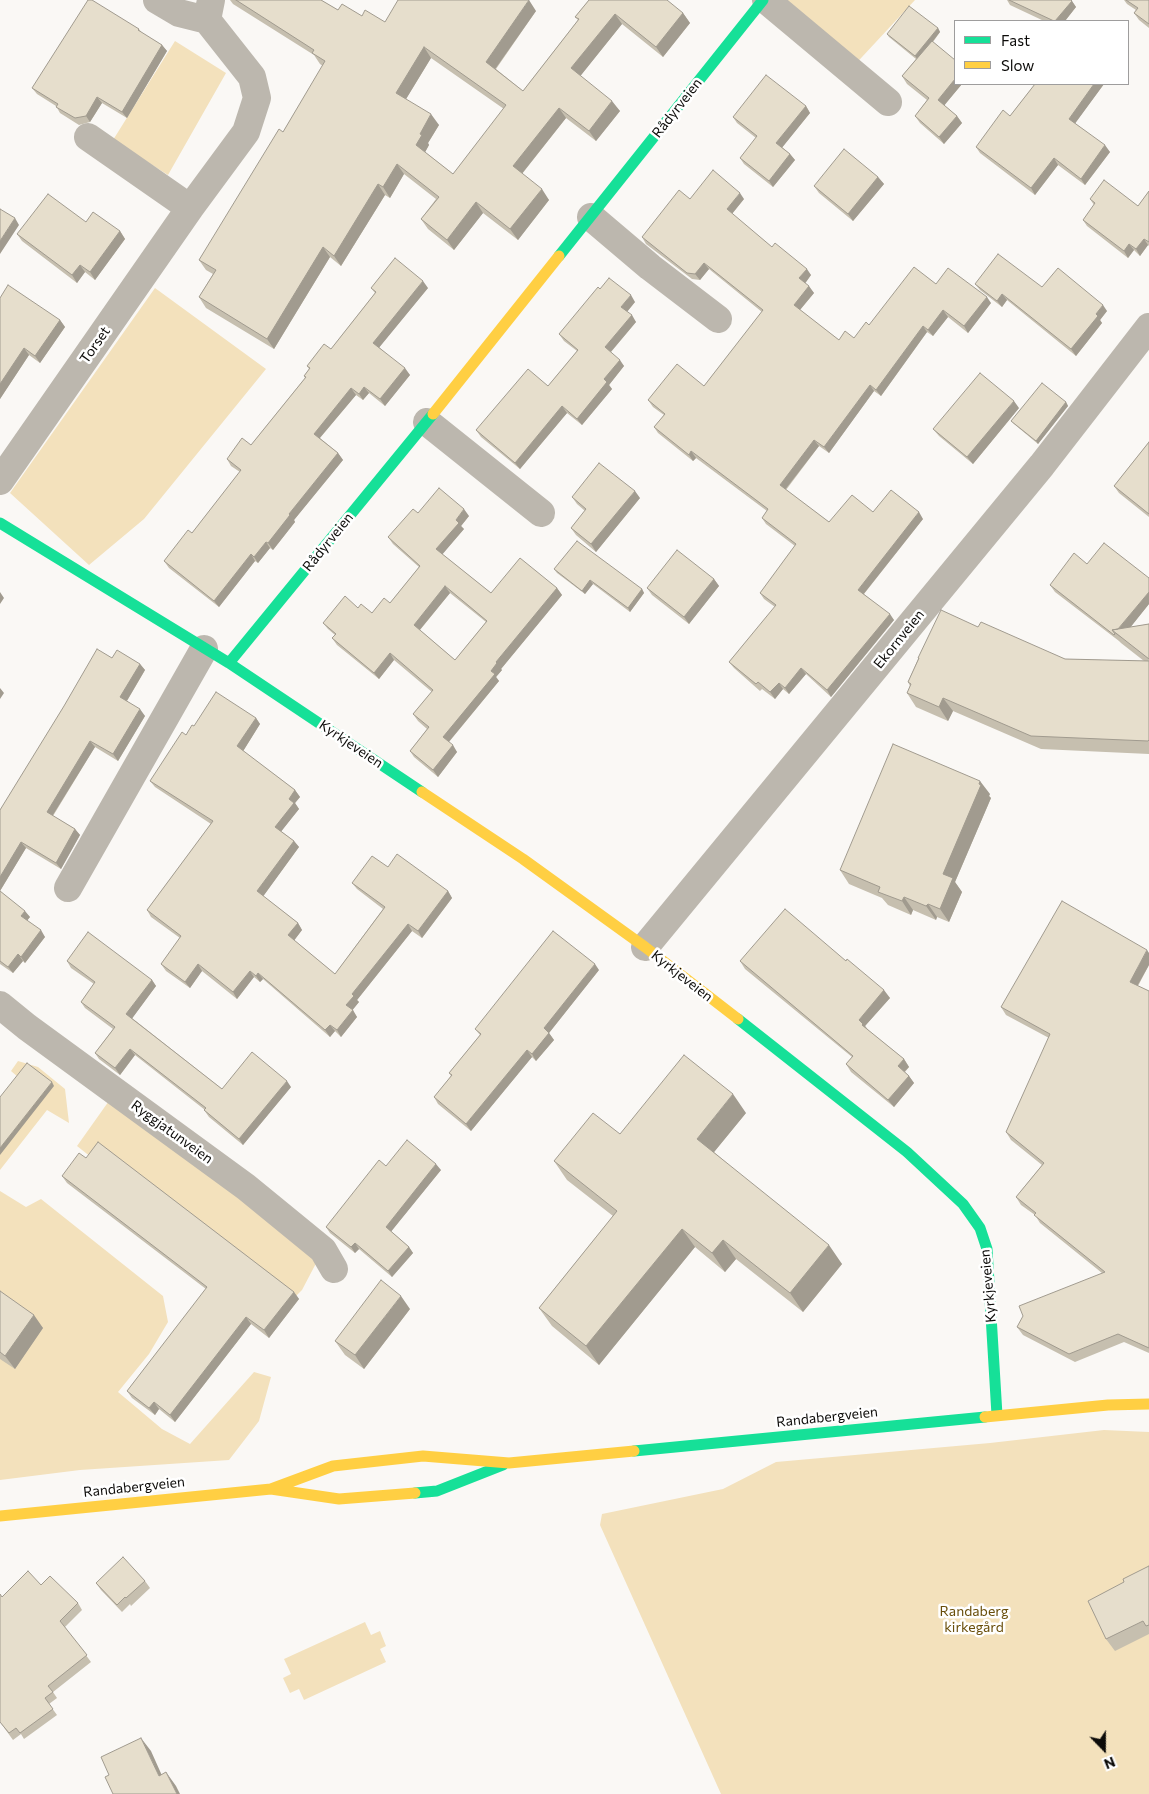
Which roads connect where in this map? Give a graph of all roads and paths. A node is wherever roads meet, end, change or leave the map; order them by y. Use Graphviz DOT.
graph roads {
  1 [pos="157,0"];
  2 [pos="765,0"];
  3 [pos="209,10"];
  4 [pos="888,102"];
  5 [pos="88,137"];
  6 [pos="190,208"];
  7 [pos="591,217"];
  8 [pos="718,319"];
  9 [pos="1149,327"];
  10 [pos="427,422"];
  11 [pos="0,481"];
  12 [pos="542,513"];
  13 [pos="0,523"];
  14 [pos="204,649"];
  15 [pos="229,663"];
  16 [pos="68,888"];
  17 [pos="645,947"];
  18 [pos="0,1005"];
  19 [pos="334,1269"];
  20 [pos="1149,1404"];
  21 [pos="997,1415"];
  22 [pos="509,1463"];
  23 [pos="271,1489"];
  24 [pos="0,1516"];
  1 -- 3 [label="street, Torset"];
  2 -- 4 [label="street, Rådyrveien"];
  2 -- 7 [label="street, Rådyrveien"];
  3 -- 6 [label="street, Torset"];
  5 -- 6 [label="street"];
  6 -- 11 [label="street, Torset"];
  7 -- 8 [label="street"];
  7 -- 10 [label="street, Rådyrveien"];
  9 -- 17 [label="street, Ekornveien"];
  10 -- 12 [label="street"];
  10 -- 15 [label="street, Rådyrveien"];
  13 -- 14 [label="street, Kyrkjeveien"];
  14 -- 15 [label="street, Kyrkjeveien"];
  14 -- 16 [label="street"];
  15 -- 17 [label="street, Kyrkjeveien"];
  17 -- 21 [label="street, Kyrkjeveien"];
  18 -- 19 [label="street, Ryggjatunveien"];
  20 -- 21 [label="street, Randabergveien"];
  21 -- 22 [label="street, Randabergveien"];
  22 -- 23 [label="street, Randabergveien"];
  22 -- 23 [label="street, Randabergveien"];
  23 -- 24 [label="street, Randabergveien"];
}
